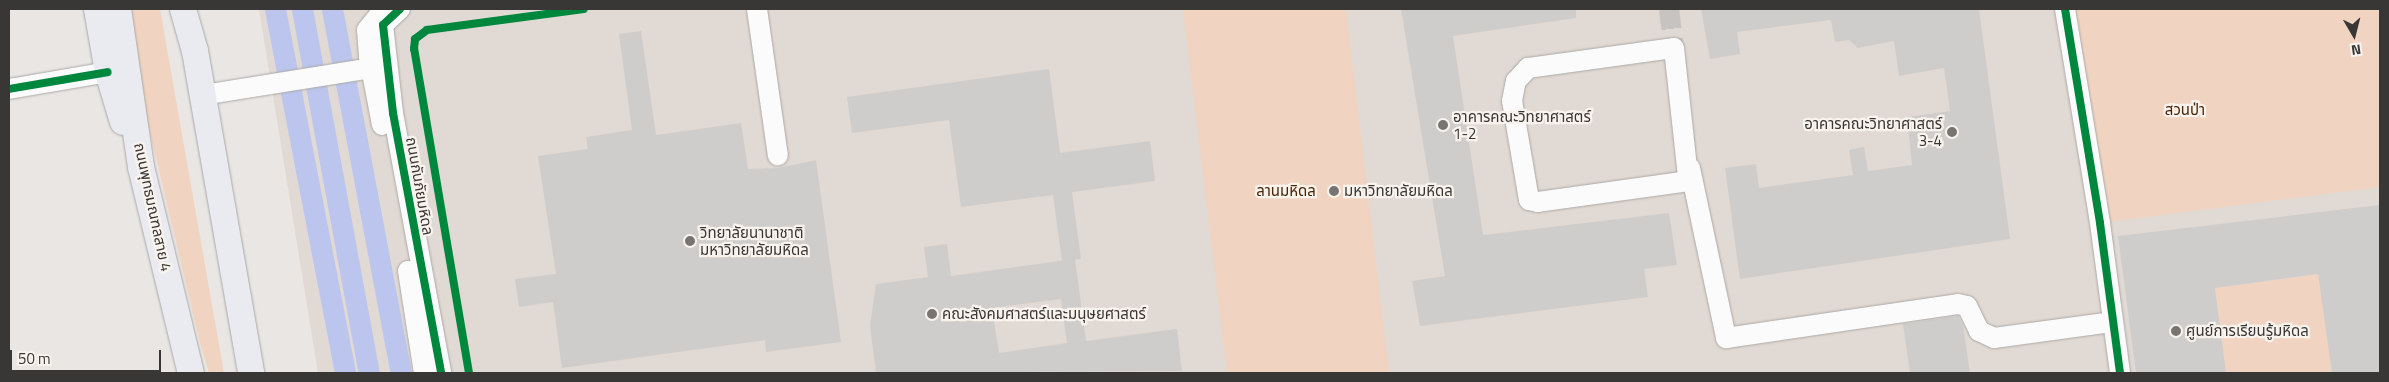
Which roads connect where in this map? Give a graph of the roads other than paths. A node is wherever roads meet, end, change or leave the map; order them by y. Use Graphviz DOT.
graph roads {
  1 [pos="97,9"];
  2 [pos="118,9"];
  3 [pos="183,9"];
  4 [pos="191,9"];
  5 [pos="384,9"];
  6 [pos="400,9"];
  7 [pos="757,9"];
  8 [pos="2065,9"];
  9 [pos="195,51"];
  10 [pos="371,68"];
  11 [pos="108,72"];
  12 [pos="9,89"];
  13 [pos="203,95"];
  14 [pos="778,156"];
  15 [pos="142,167"];
  16 [pos="1690,168"];
  17 [pos="2113,322"];
  18 [pos="190,373"];
  19 [pos="251,373"];
  20 [pos="424,373"];
  21 [pos="440,373"];
  22 [pos="2120,373"];
  1 -- 11 [label="main road"];
  2 -- 15 [label="main road, ถนนพุทธมณฑลสาย 4"];
  3 -- 9 [label="main road"];
  4 -- 9 [label="main road"];
  5 -- 10 [label="street, ถนนกันภัยมหิดล"];
  6 -- 21 [label="street, ถนนกันภัยมหิดล"];
  7 -- 14 [label="street"];
  8 -- 17 [label="street"];
  9 -- 13 [label="main road"];
  10 -- 13 [label="street"];
  10 -- 20 [label="street, ถนนกันภัยมหิดล"];
  11 -- 12 [label="street"];
  11 -- 15 [label="main road"];
  13 -- 19 [label="main road"];
  15 -- 18 [label="main road, ถนนพุทธมณฑลสาย 4"];
  16 -- 16 [label="street"];
  16 -- 17 [label="street"];
  17 -- 22 [label="street"];
}
